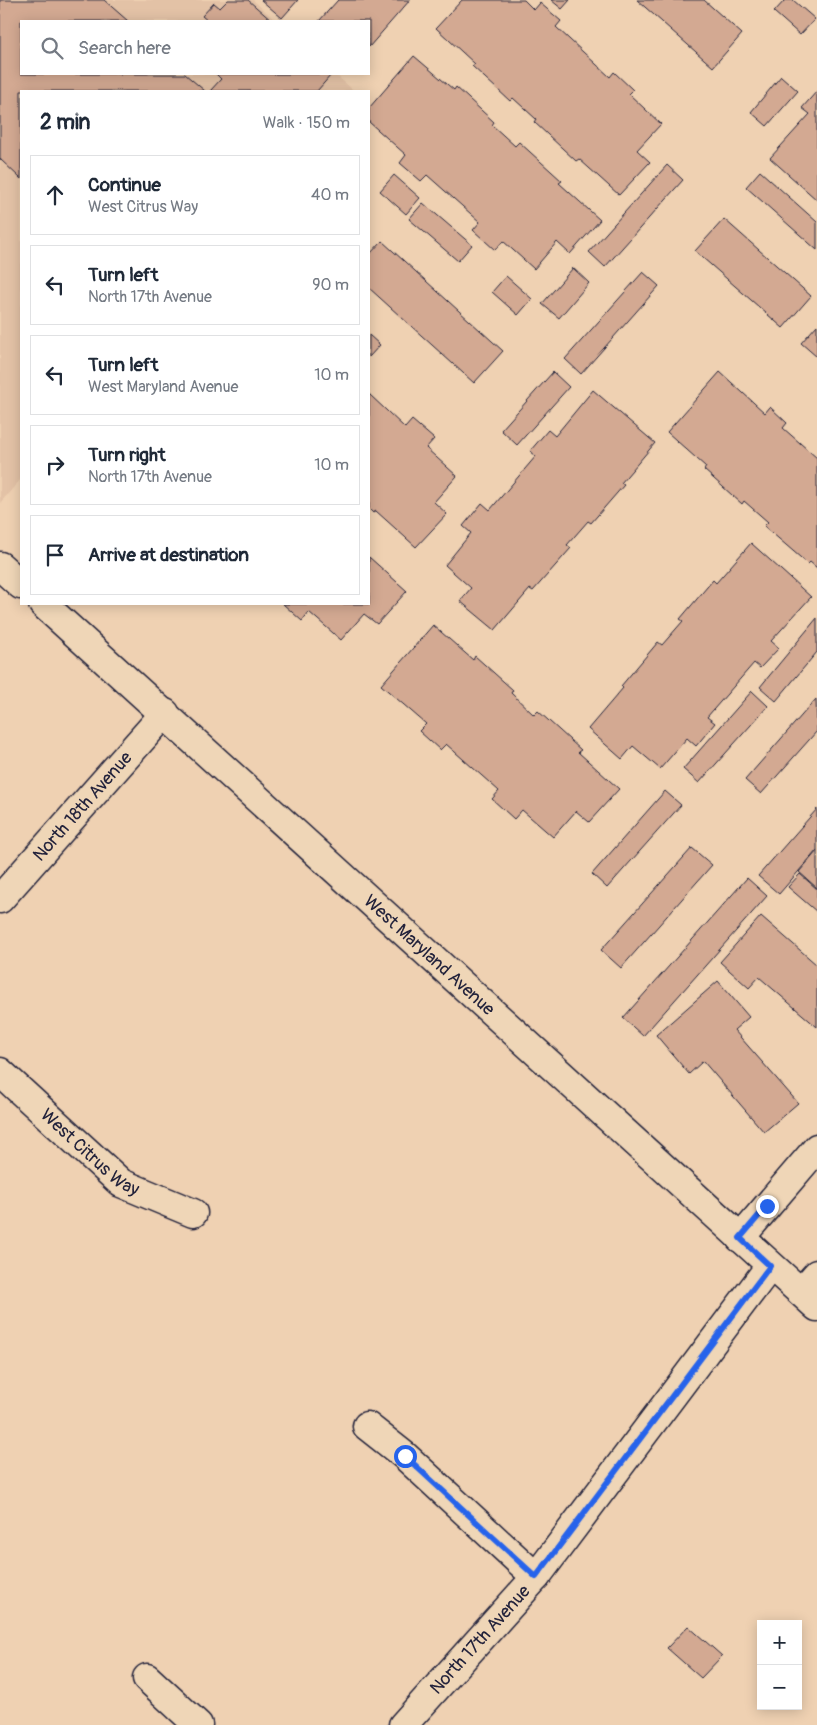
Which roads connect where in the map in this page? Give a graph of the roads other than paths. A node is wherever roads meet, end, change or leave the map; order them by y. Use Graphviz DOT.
graph roads {
  1 [pos="0,566"];
  2 [pos="20,584"];
  3 [pos="43,605"];
  4 [pos="165,713"];
  5 [pos="0,899"];
  6 [pos="0,1072"];
  7 [pos="817,1148"];
  8 [pos="193,1213"];
  9 [pos="740,1238"];
  10 [pos="770,1266"];
  11 [pos="812,1291"];
  12 [pos="367,1426"];
  13 [pos="536,1577"];
  14 [pos="148,1678"];
  15 [pos="198,1725"];
  16 [pos="403,1725"];
  1 -- 2 [label="street"];
  3 -- 4 [label="street, West Maryland Avenue"];
  4 -- 5 [label="street, North 18th Avenue"];
  4 -- 9 [label="street, West Maryland Avenue"];
  6 -- 8 [label="street, West Citrus Way"];
  7 -- 9 [label="street"];
  9 -- 10 [label="street, West Maryland Avenue"];
  10 -- 11 [label="street, West Maryland Avenue"];
  10 -- 13 [label="street, North 17th Avenue"];
  12 -- 13 [label="street"];
  13 -- 16 [label="street, North 17th Avenue"];
  14 -- 15 [label="street"];
}
